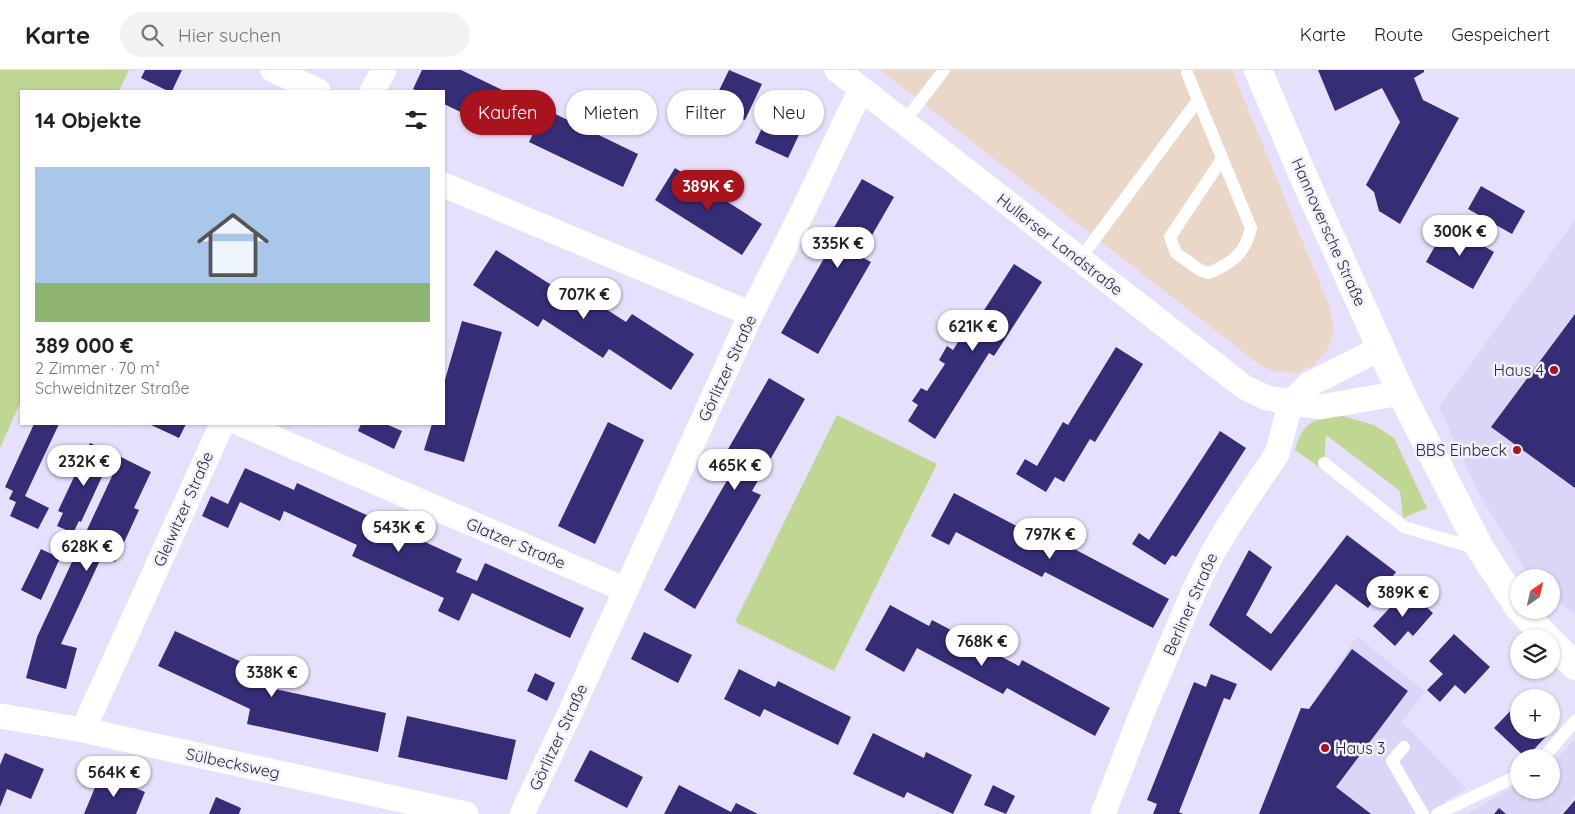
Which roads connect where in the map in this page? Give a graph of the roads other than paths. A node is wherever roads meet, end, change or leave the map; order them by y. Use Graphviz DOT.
graph roads {
  1 [pos="273,70"];
  2 [pos="384,70"];
  3 [pos="836,70"];
  4 [pos="944,70"];
  5 [pos="1258,70"];
  6 [pos="1189,71"];
  7 [pos="861,89"];
  8 [pos="316,90"];
  9 [pos="373,90"];
  10 [pos="1198,100"];
  11 [pos="904,122"];
  12 [pos="1222,159"];
  13 [pos="445,185"];
  14 [pos="1080,259"];
  15 [pos="751,314"];
  16 [pos="1381,348"];
  17 [pos="1401,393"];
  18 [pos="1290,402"];
  19 [pos="222,425"];
  20 [pos="243,425"];
  21 [pos="1324,463"];
  22 [pos="1481,550"];
  23 [pos="626,590"];
  24 [pos="1510,594"];
  25 [pos="1529,619"];
  26 [pos="1539,629"];
  27 [pos="1560,651"];
  28 [pos="1575,666"];
  29 [pos="0,716"];
  30 [pos="1575,721"];
  31 [pos="83,730"];
  32 [pos="1404,747"];
  33 [pos="1551,749"];
  34 [pos="1510,779"];
  35 [pos="465,814"];
  36 [pos="522,814"];
  37 [pos="1103,814"];
  38 [pos="1423,814"];
  39 [pos="1437,814"];
  1 -- 8 [label="street"];
  2 -- 9 [label="street"];
  3 -- 7 [label="street, Hullerser Landstraße"];
  4 -- 11 [label="lane"];
  5 -- 16 [label="main road, Hannoversche Straße"];
  6 -- 10 [label="lane"];
  7 -- 11 [label="street, Hullerser Landstraße"];
  7 -- 15 [label="street, Görlitzer Straße"];
  10 -- 12 [label="lane"];
  10 -- 14 [label="lane"];
  11 -- 14 [label="street, Hullerser Landstraße"];
  12 -- 12 [label="lane"];
  13 -- 15 [label="street"];
  14 -- 18 [label="street, Hullerser Landstraße"];
  15 -- 23 [label="street, Görlitzer Straße"];
  16 -- 17 [label="main road, Hannoversche Straße"];
  16 -- 18 [label="street"];
  17 -- 18 [label="street, Hullerser Landstraße"];
  17 -- 22 [label="main road, Hannoversche Straße"];
  18 -- 37 [label="street, Berliner Straße"];
  19 -- 31 [label="street, Gleiwitzer Straße"];
  20 -- 23 [label="street, Glatzer Straße"];
  21 -- 22 [label="lane"];
  22 -- 24 [label="main road, Hannoversche Straße"];
  23 -- 36 [label="street, Görlitzer Straße"];
  25 -- 26 [label="main road, Hannoversche Straße"];
  27 -- 28 [label="main road"];
  29 -- 31 [label="street, Sülbecksweg"];
  30 -- 33 [label="lane"];
  31 -- 35 [label="street, Sülbecksweg"];
  32 -- 38 [label="lane"];
  34 -- 39 [label="lane"];
}
